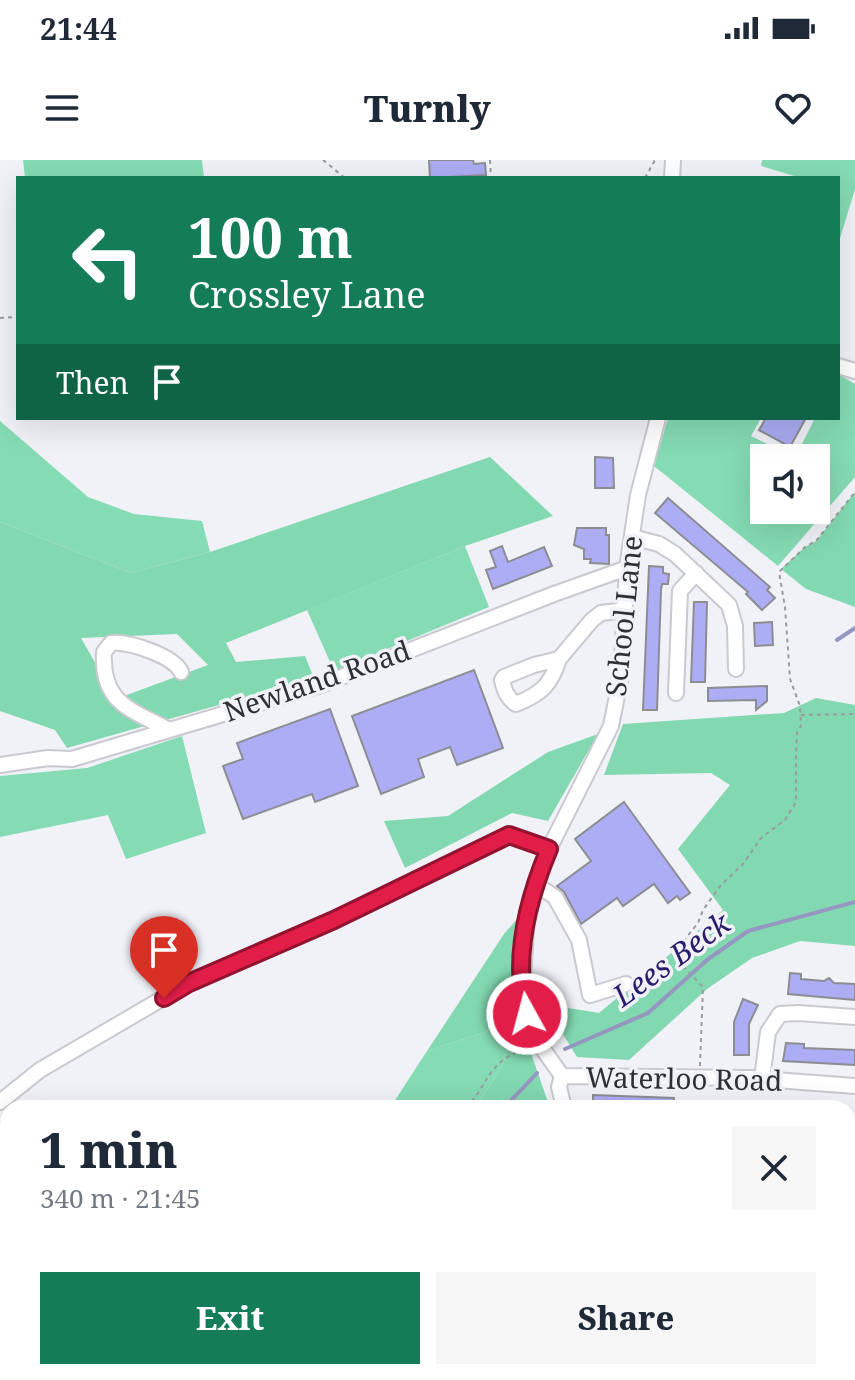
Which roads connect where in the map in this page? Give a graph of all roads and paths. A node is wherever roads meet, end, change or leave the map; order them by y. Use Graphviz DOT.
graph roads {
  1 [pos="323,160"];
  2 [pos="343,176"];
  3 [pos="657,420"];
  4 [pos="855,492"];
  5 [pos="632,537"];
  6 [pos="627,568"];
  7 [pos="696,573"];
  8 [pos="625,610"];
  9 [pos="559,659"];
  10 [pos="735,669"];
  11 [pos="181,672"];
  12 [pos="676,693"];
  13 [pos="855,714"];
  14 [pos="800,715"];
  15 [pos="169,730"];
  16 [pos="0,765"];
  17 [pos="549,849"];
  18 [pos="535,884"];
  19 [pos="626,984"];
  20 [pos="855,1017"];
  21 [pos="543,1049"];
  22 [pos="562,1076"];
  23 [pos="700,1079"];
  24 [pos="762,1079"];
  25 [pos="855,1086"];
  26 [pos="2,1100"];
  27 [pos="474,1100"];
  28 [pos="562,1100"];
  1 -- 2 [label="path"];
  3 -- 5 [label="street, School Lane"];
  4 -- 14 [label="path"];
  5 -- 6 [label="street, School Lane"];
  5 -- 7 [label="street"];
  6 -- 8 [label="street, School Lane"];
  6 -- 15 [label="street, Newland Road"];
  7 -- 10 [label="street"];
  7 -- 12 [label="street"];
  8 -- 9 [label="street"];
  8 -- 17 [label="street, School Lane"];
  11 -- 15 [label="street"];
  13 -- 14 [label="path"];
  14 -- 23 [label="path"];
  15 -- 16 [label="street, Newland Road"];
  17 -- 18 [label="street, School Lane"];
  17 -- 26 [label="street"];
  18 -- 19 [label="street"];
  18 -- 21 [label="street, School Lane"];
  20 -- 24 [label="street"];
  21 -- 22 [label="street, School Lane"];
  21 -- 27 [label="path"];
  22 -- 23 [label="street, Waterloo Road"];
  22 -- 28 [label="street"];
  23 -- 24 [label="street, Waterloo Road"];
  24 -- 25 [label="street, Waterloo Road"];
}
